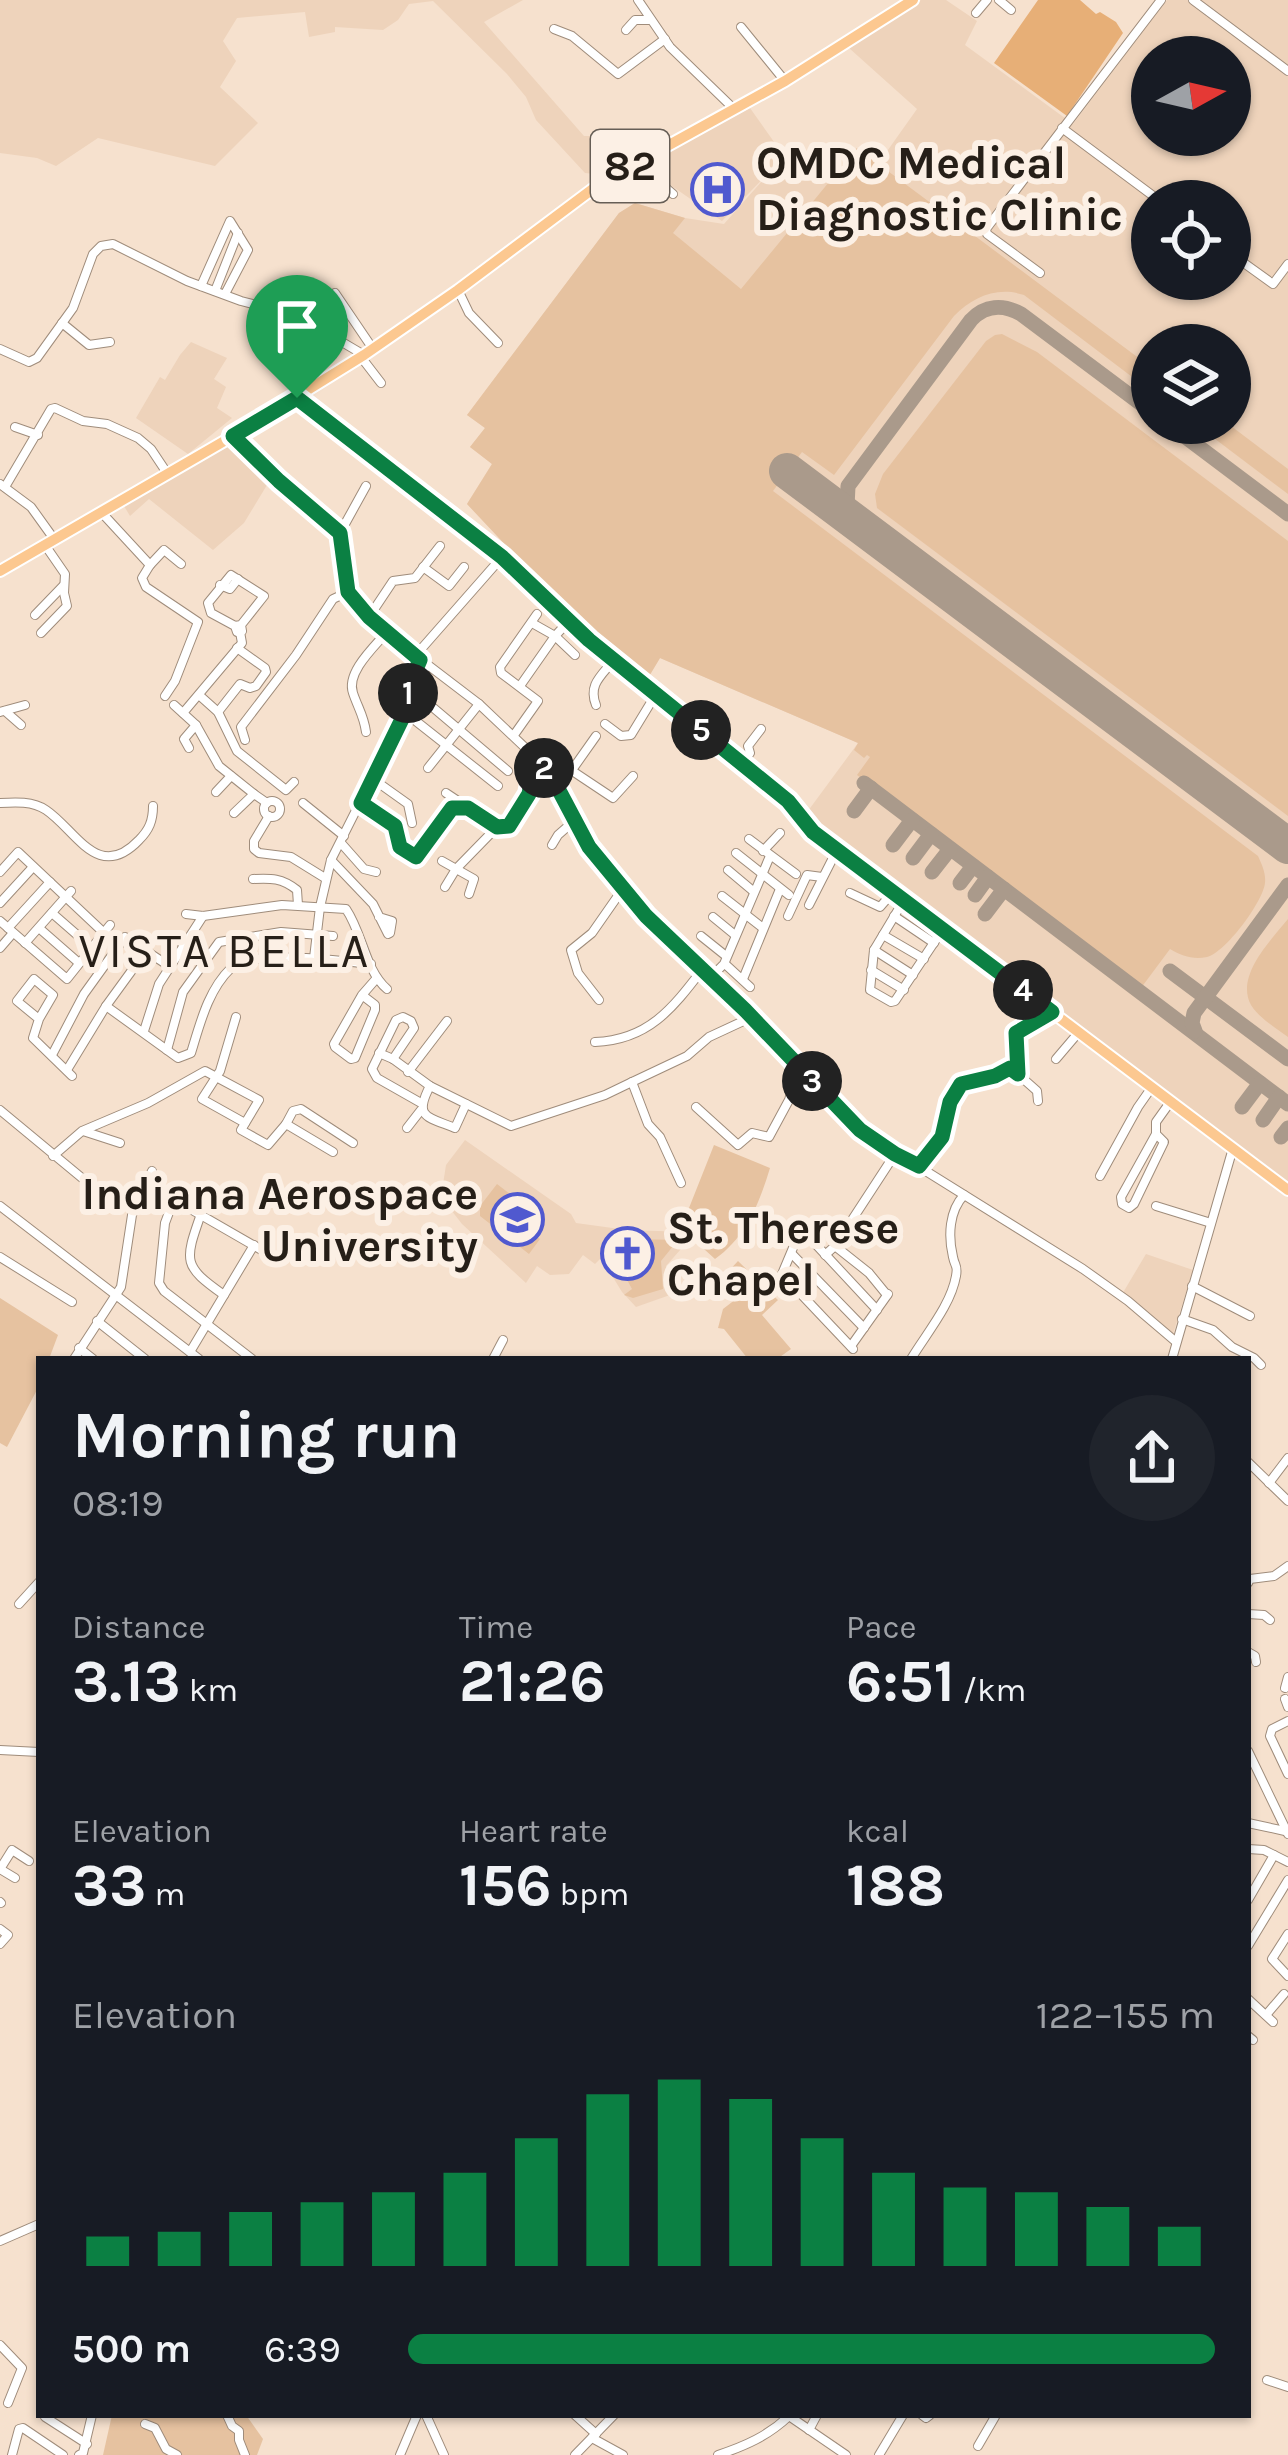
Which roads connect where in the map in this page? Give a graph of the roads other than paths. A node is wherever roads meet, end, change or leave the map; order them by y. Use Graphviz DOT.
graph roads {
  1 [pos="638,0"];
  2 [pos="913,0"];
  3 [pos="987,0"];
  4 [pos="999,0"];
  5 [pos="1161,0"];
  6 [pos="1193,0"];
  7 [pos="1011,10"];
  8 [pos="976,13"];
  9 [pos="651,20"];
  10 [pos="741,27"];
  11 [pos="554,29"];
  12 [pos="626,30"];
  13 [pos="665,39"];
  14 [pos="1288,71"];
  15 [pos="785,81"];
  16 [pos="735,110"];
  17 [pos="1062,128"];
  18 [pos="637,163"];
  19 [pos="1132,180"];
  20 [pos="674,194"];
  21 [pos="238,233"];
  22 [pos="1288,264"];
  23 [pos="1251,268"];
  24 [pos="1040,273"];
  25 [pos="201,286"];
  26 [pos="458,290"];
  27 [pos="335,292"];
  28 [pos="220,293"];
  29 [pos="62,323"];
  30 [pos="110,342"];
  31 [pos="498,343"];
  32 [pos="0,349"];
  33 [pos="366,354"];
  34 [pos="381,383"];
  35 [pos="297,398"];
  36 [pos="15,428"];
  37 [pos="38,435"];
  38 [pos="233,436"];
  39 [pos="167,473"];
  40 [pos="3,485"];
  41 [pos="366,486"];
  42 [pos="101,512"];
  43 [pos="340,533"];
  44 [pos="50,542"];
  45 [pos="440,546"];
  46 [pos="502,557"];
  47 [pos="181,564"];
  48 [pos="150,565"];
  49 [pos="424,567"];
  50 [pos="464,567"];
  51 [pos="0,572"];
  52 [pos="64,585"];
  53 [pos="348,592"];
  54 [pos="35,615"];
  55 [pos="369,617"];
  56 [pos="569,621"];
  57 [pos="239,628"];
  58 [pos="41,633"];
  59 [pos="386,633"];
  60 [pos="555,636"];
  61 [pos="237,649"];
  62 [pos="575,655"];
  63 [pos="418,658"];
  64 [pos="613,661"];
  65 [pos="520,686"];
  66 [pos="200,694"];
  67 [pos="417,694"];
  68 [pos="656,694"];
  69 [pos="165,696"];
  70 [pos="479,704"];
  71 [pos="25,705"];
  72 [pos="174,705"];
  73 [pos="596,705"];
  74 [pos="2,711"];
  75 [pos="183,712"];
  76 [pos="218,712"];
  77 [pos="412,718"];
  78 [pos="22,724"];
  79 [pos="605,724"];
  80 [pos="196,725"];
  81 [pos="760,729"];
  82 [pos="458,730"];
  83 [pos="366,732"];
  84 [pos="514,735"];
  85 [pos="596,736"];
  86 [pos="245,740"];
  87 [pos="446,744"];
  88 [pos="189,748"];
  89 [pos="536,758"];
  90 [pos="742,764"];
  91 [pos="428,768"];
  92 [pos="572,770"];
  93 [pos="508,771"];
  94 [pos="231,776"];
  95 [pos="633,776"];
  96 [pos="373,779"];
  97 [pos="553,779"];
  98 [pos="294,782"];
  99 [pos="498,786"];
  100 [pos="286,790"];
  101 [pos="216,792"];
  102 [pos="446,793"];
  103 [pos="254,794"];
  104 [pos="303,802"];
  105 [pos="0,803"];
  106 [pos="272,803"];
  107 [pos="361,803"];
  108 [pos="153,806"];
  109 [pos="468,808"];
  110 [pos="233,813"];
  111 [pos="574,821"];
  112 [pos="412,823"];
  113 [pos="497,827"];
  114 [pos="779,833"];
  115 [pos="342,839"];
  116 [pos="748,839"];
  117 [pos="552,845"];
  118 [pos="837,850"];
  119 [pos="736,853"];
  120 [pos="766,853"];
  121 [pos="331,860"];
  122 [pos="442,861"];
  123 [pos="33,867"];
  124 [pos="456,869"];
  125 [pos="728,870"];
  126 [pos="0,872"];
  127 [pos="376,872"];
  128 [pos="760,874"];
  129 [pos="796,874"];
  130 [pos="822,877"];
  131 [pos="325,878"];
  132 [pos="253,879"];
  133 [pos="50,882"];
  134 [pos="445,887"];
  135 [pos="622,890"];
  136 [pos="753,891"];
  137 [pos="470,893"];
  138 [pos="850,893"];
  139 [pos="69,894"];
  140 [pos="722,896"];
  141 [pos="898,896"];
  142 [pos="0,903"];
  143 [pos="809,904"];
  144 [pos="298,905"];
  145 [pos="320,907"];
  146 [pos="52,913"];
  147 [pos="745,913"];
  148 [pos="186,914"];
  149 [pos="202,916"];
  150 [pos="788,916"];
  151 [pos="893,916"];
  152 [pos="379,917"];
  153 [pos="713,917"];
  154 [pos="7,928"];
  155 [pos="39,928"];
  156 [pos="763,928"];
  157 [pos="943,929"];
  158 [pos="317,934"];
  159 [pos="170,935"];
  160 [pos="735,935"];
  161 [pos="883,935"];
  162 [pos="333,936"];
  163 [pos="701,936"];
  164 [pos="26,943"];
  165 [pos="934,943"];
  166 [pos="184,945"];
  167 [pos="91,947"];
  168 [pos="0,948"];
  169 [pos="146,950"];
  170 [pos="874,950"];
  171 [pos="314,958"];
  172 [pos="205,959"];
  173 [pos="924,959"];
  174 [pos="725,960"];
  175 [pos="79,963"];
  176 [pos="371,964"];
  177 [pos="169,967"];
  178 [pos="702,970"];
  179 [pos="871,970"];
  180 [pos="914,975"];
  181 [pos="710,978"];
  182 [pos="743,979"];
  183 [pos="376,980"];
  184 [pos="750,987"];
  185 [pos="387,989"];
  186 [pos="904,990"];
  187 [pos="362,995"];
  188 [pos="599,1000"];
  189 [pos="106,1006"];
  190 [pos="1052,1012"];
  191 [pos="236,1017"];
  192 [pos="752,1017"];
  193 [pos="39,1019"];
  194 [pos="447,1021"];
  195 [pos="1078,1031"];
  196 [pos="143,1032"];
  197 [pos="595,1042"];
  198 [pos="167,1050"];
  199 [pos="380,1053"];
  200 [pos="52,1055"];
  201 [pos="393,1059"];
  202 [pos="1055,1059"];
  203 [pos="799,1066"];
  204 [pos="408,1072"];
  205 [pos="1018,1074"];
  206 [pos="217,1075"];
  207 [pos="632,1082"];
  208 [pos="430,1087"];
  209 [pos="1152,1087"];
  210 [pos="1038,1101"];
  211 [pos="1171,1101"];
  212 [pos="466,1104"];
  213 [pos="421,1106"];
  214 [pos="696,1107"];
  215 [pos="0,1110"];
  216 [pos="244,1123"];
  217 [pos="286,1124"];
  218 [pos="406,1128"];
  219 [pos="82,1131"];
  220 [pos="1156,1134"];
  221 [pos="120,1143"];
  222 [pos="353,1143"];
  223 [pos="1233,1148"];
  224 [pos="333,1152"];
  225 [pos="895,1154"];
  226 [pos="53,1156"];
  227 [pos="919,1166"];
  228 [pos="1138,1166"];
  229 [pos="152,1171"];
  230 [pos="1149,1172"];
  231 [pos="1100,1176"];
  232 [pos="82,1178"];
  233 [pos="681,1183"];
  234 [pos="146,1184"];
  235 [pos="1288,1190"];
  236 [pos="964,1195"];
  237 [pos="174,1199"];
  238 [pos="1156,1205"];
  239 [pos="0,1207"];
  240 [pos="202,1214"];
  241 [pos="1211,1223"];
  242 [pos="254,1245"];
  243 [pos="835,1246"];
  244 [pos="792,1255"];
  245 [pos="825,1255"];
  246 [pos="272,1256"];
  247 [pos="0,1257"];
  248 [pos="1192,1286"];
  249 [pos="116,1295"];
  250 [pos="224,1295"];
  251 [pos="73,1303"];
  252 [pos="877,1310"];
  253 [pos="1250,1316"];
  254 [pos="1182,1318"];
  255 [pos="97,1321"];
  256 [pos="208,1324"];
  257 [pos="864,1328"];
  258 [pos="503,1340"];
  259 [pos="1175,1341"];
  260 [pos="79,1348"];
  261 [pos="190,1352"];
  262 [pos="75,1356"];
  263 [pos="89,1356"];
  264 [pos="141,1356"];
  265 [pos="195,1356"];
  266 [pos="248,1356"];
  267 [pos="495,1356"];
  268 [pos="913,1356"];
  269 [pos="1172,1356"];
  270 [pos="1250,1356"];
  271 [pos="1251,1357"];
  272 [pos="1261,1365"];
  273 [pos="1288,1458"];
  274 [pos="1251,1465"];
  275 [pos="1269,1483"];
  276 [pos="1288,1502"];
  277 [pos="1288,1566"];
  278 [pos="1251,1580"];
  279 [pos="36,1585"];
  280 [pos="19,1604"];
  281 [pos="1251,1614"];
  282 [pos="1270,1620"];
  283 [pos="1251,1654"];
  284 [pos="1256,1662"];
  285 [pos="1288,1721"];
  286 [pos="0,1750"];
  287 [pos="36,1752"];
  288 [pos="1251,1757"];
  289 [pos="1288,1774"];
  290 [pos="1251,1823"];
  291 [pos="1287,1832"];
  292 [pos="1287,1847"];
  293 [pos="1251,1849"];
  294 [pos="1281,1858"];
  295 [pos="29,1861"];
  296 [pos="15,1878"];
  297 [pos="1288,1880"];
  298 [pos="1251,1896"];
  299 [pos="0,1929"];
  300 [pos="1288,1934"];
  301 [pos="1251,1941"];
  302 [pos="0,1944"];
  303 [pos="1288,1976"];
  304 [pos="1284,1994"];
  305 [pos="1251,2002"];
  306 [pos="0,2225"];
  307 [pos="36,2225"];
  308 [pos="16,2234"];
  309 [pos="0,2241"];
  310 [pos="0,2345"];
  311 [pos="1267,2380"];
  312 [pos="1288,2387"];
  313 [pos="8,2402"];
  314 [pos="45,2418"];
  315 [pos="49,2418"];
  316 [pos="88,2418"];
  317 [pos="228,2418"];
  318 [pos="419,2418"];
  319 [pos="423,2418"];
  320 [pos="578,2418"];
  321 [pos="611,2418"];
  322 [pos="785,2418"];
  323 [pos="792,2418"];
  324 [pos="815,2418"];
  325 [pos="901,2418"];
  326 [pos="994,2418"];
  327 [pos="145,2424"];
  328 [pos="809,2430"];
  329 [pos="35,2436"];
  330 [pos="594,2436"];
  331 [pos="87,2444"];
  332 [pos="978,2446"];
  333 [pos="16,2453"];
  334 [pos="62,2455"];
  335 [pos="79,2455"];
  336 [pos="177,2455"];
  337 [pos="244,2455"];
  338 [pos="400,2455"];
  339 [pos="444,2455"];
  340 [pos="575,2455"];
  341 [pos="623,2455"];
  342 [pos="718,2455"];
  343 [pos="846,2455"];
  344 [pos="879,2455"];
  1 -- 9 [label="street"];
  2 -- 15 [label="main road, 82"];
  3 -- 8 [label="street"];
  4 -- 7 [label="street"];
  5 -- 17 [label="street"];
  6 -- 14 [label="street"];
  9 -- 12 [label="street"];
  9 -- 13 [label="street"];
  10 -- 15 [label="street"];
  11 -- 13 [label="street"];
  13 -- 16 [label="street"];
  15 -- 16 [label="main road, 82"];
  16 -- 18 [label="main road, 82"];
  17 -- 19 [label="street"];
  17 -- 24 [label="street"];
  18 -- 20 [label="street"];
  18 -- 26 [label="main road, 82"];
  21 -- 25 [label="street"];
  21 -- 28 [label="street"];
  21 -- 28 [label="street"];
  22 -- 23 [label="street"];
  25 -- 28 [label="street"];
  25 -- 29 [label="street"];
  26 -- 31 [label="street"];
  26 -- 33 [label="main road, 82"];
  27 -- 33 [label="street"];
  28 -- 33 [label="street"];
  29 -- 30 [label="street"];
  29 -- 32 [label="street"];
  33 -- 34 [label="street"];
  33 -- 35 [label="main road, 82"];
  35 -- 38 [label="main road, 82"];
  35 -- 46 [label="main road"];
  36 -- 37 [label="street"];
  37 -- 39 [label="street"];
  37 -- 40 [label="street"];
  38 -- 39 [label="main road, 82"];
  38 -- 43 [label="street"];
  39 -- 42 [label="main road, 82"];
  40 -- 44 [label="street"];
  41 -- 43 [label="street"];
  42 -- 44 [label="main road, 82"];
  42 -- 48 [label="street"];
  43 -- 53 [label="street"];
  44 -- 51 [label="main road, 82"];
  44 -- 52 [label="street"];
  45 -- 49 [label="street"];
  46 -- 56 [label="main road"];
  46 -- 63 [label="street"];
  47 -- 48 [label="street"];
  48 -- 69 [label="street"];
  49 -- 50 [label="street"];
  49 -- 55 [label="street"];
  52 -- 54 [label="street"];
  52 -- 58 [label="street"];
  53 -- 55 [label="street"];
  53 -- 86 [label="street"];
  55 -- 59 [label="street"];
  56 -- 60 [label="street"];
  56 -- 64 [label="main road"];
  57 -- 57 [label="street"];
  57 -- 61 [label="street"];
  59 -- 63 [label="street"];
  59 -- 83 [label="street"];
  60 -- 62 [label="street"];
  60 -- 65 [label="street"];
  60 -- 65 [label="street"];
  61 -- 66 [label="street"];
  61 -- 76 [label="street"];
  63 -- 70 [label="street"];
  63 -- 96 [label="street"];
  64 -- 68 [label="main road"];
  64 -- 73 [label="street"];
  65 -- 84 [label="street"];
  66 -- 75 [label="street"];
  66 -- 76 [label="street"];
  67 -- 82 [label="street"];
  68 -- 79 [label="street"];
  68 -- 90 [label="main road"];
  70 -- 82 [label="street"];
  70 -- 84 [label="street"];
  71 -- 74 [label="street"];
  72 -- 75 [label="street"];
  74 -- 78 [label="street"];
  75 -- 80 [label="street"];
  76 -- 100 [label="street"];
  77 -- 87 [label="street"];
  80 -- 88 [label="street"];
  80 -- 94 [label="street"];
  81 -- 90 [label="street"];
  82 -- 87 [label="street"];
  82 -- 93 [label="street"];
  84 -- 89 [label="street"];
  85 -- 92 [label="street"];
  87 -- 91 [label="street"];
  87 -- 99 [label="street"];
  89 -- 97 [label="street"];
  89 -- 113 [label="street"];
  90 -- 118 [label="main road"];
  92 -- 95 [label="street"];
  92 -- 97 [label="street"];
  94 -- 101 [label="street"];
  94 -- 103 [label="street"];
  96 -- 107 [label="street"];
  96 -- 112 [label="street"];
  97 -- 111 [label="street"];
  98 -- 100 [label="street"];
  100 -- 106 [label="street"];
  102 -- 109 [label="street"];
  103 -- 106 [label="street"];
  103 -- 110 [label="street"];
  104 -- 115 [label="street"];
  105 -- 108 [label="street"];
  106 -- 131 [label="street"];
  107 -- 109 [label="street"];
  107 -- 115 [label="street"];
  109 -- 113 [label="street"];
  111 -- 117 [label="street"];
  111 -- 135 [label="street"];
  113 -- 124 [label="street"];
  114 -- 120 [label="street"];
  115 -- 121 [label="street"];
  115 -- 127 [label="street"];
  116 -- 120 [label="street"];
  118 -- 130 [label="street"];
  118 -- 141 [label="main road"];
  119 -- 128 [label="street"];
  120 -- 128 [label="street"];
  120 -- 129 [label="street"];
  121 -- 131 [label="street"];
  121 -- 152 [label="street"];
  122 -- 124 [label="street"];
  123 -- 126 [label="street"];
  123 -- 133 [label="street"];
  123 -- 142 [label="street"];
  124 -- 134 [label="street"];
  124 -- 137 [label="street"];
  125 -- 136 [label="street"];
  128 -- 136 [label="street"];
  128 -- 156 [label="street"];
  130 -- 143 [label="street"];
  130 -- 150 [label="street"];
  131 -- 145 [label="street"];
  132 -- 144 [label="street"];
  133 -- 139 [label="street"];
  133 -- 154 [label="street"];
  135 -- 178 [label="street"];
  135 -- 188 [label="street"];
  136 -- 147 [label="street"];
  138 -- 141 [label="street"];
  139 -- 146 [label="street"];
  139 -- 167 [label="street"];
  140 -- 147 [label="street"];
  141 -- 151 [label="street"];
  141 -- 157 [label="main road"];
  144 -- 145 [label="street"];
  144 -- 149 [label="street"];
  145 -- 158 [label="street"];
  145 -- 176 [label="street"];
  146 -- 155 [label="street"];
  146 -- 167 [label="street"];
  147 -- 156 [label="street"];
  147 -- 160 [label="street"];
  148 -- 149 [label="street"];
  149 -- 166 [label="street"];
  151 -- 161 [label="street"];
  151 -- 165 [label="street"];
  153 -- 160 [label="street"];
  154 -- 164 [label="street"];
  154 -- 168 [label="street"];
  155 -- 164 [label="street"];
  155 -- 175 [label="street"];
  156 -- 182 [label="street"];
  157 -- 165 [label="street"];
  157 -- 190 [label="main road"];
  158 -- 162 [label="street"];
  158 -- 171 [label="street"];
  158 -- 172 [label="street"];
  159 -- 166 [label="street"];
  160 -- 174 [label="street"];
  161 -- 170 [label="street"];
  161 -- 173 [label="street"];
  163 -- 174 [label="street"];
  164 -- 175 [label="street"];
  165 -- 173 [label="street"];
  166 -- 172 [label="street"];
  166 -- 177 [label="street"];
  167 -- 175 [label="street"];
  169 -- 177 [label="street"];
  169 -- 189 [label="street"];
  169 -- 200 [label="street"];
  170 -- 179 [label="street"];
  170 -- 180 [label="street"];
  171 -- 176 [label="street"];
  171 -- 198 [label="street"];
  172 -- 198 [label="street"];
  173 -- 180 [label="street"];
  174 -- 181 [label="street"];
  174 -- 182 [label="street"];
  176 -- 183 [label="street"];
  177 -- 196 [label="street"];
  178 -- 181 [label="street"];
  178 -- 197 [label="street"];
  179 -- 186 [label="street"];
  179 -- 186 [label="street"];
  180 -- 186 [label="street"];
  181 -- 192 [label="street"];
  182 -- 184 [label="street"];
  183 -- 185 [label="street"];
  183 -- 187 [label="street"];
  187 -- 187 [label="street"];
  189 -- 196 [label="street"];
  189 -- 200 [label="street"];
  190 -- 195 [label="main road"];
  190 -- 205 [label="street"];
  191 -- 206 [label="street"];
  192 -- 203 [label="street"];
  192 -- 207 [label="street"];
  193 -- 193 [label="street"];
  193 -- 200 [label="street"];
  194 -- 204 [label="street"];
  195 -- 202 [label="street"];
  195 -- 209 [label="main road"];
  196 -- 198 [label="street"];
  199 -- 201 [label="street"];
  199 -- 201 [label="street"];
  199 -- 213 [label="street"];
  201 -- 204 [label="street"];
  203 -- 214 [label="street"];
  203 -- 225 [label="street"];
  204 -- 208 [label="street"];
  205 -- 210 [label="street"];
  205 -- 227 [label="street"];
  206 -- 216 [label="street"];
  206 -- 216 [label="street"];
  206 -- 219 [label="street"];
  207 -- 212 [label="street"];
  207 -- 233 [label="street"];
  208 -- 212 [label="street"];
  208 -- 213 [label="street"];
  209 -- 211 [label="main road"];
  209 -- 231 [label="street"];
  211 -- 220 [label="street"];
  211 -- 223 [label="main road"];
  212 -- 213 [label="street"];
  213 -- 218 [label="street"];
  215 -- 226 [label="street"];
  216 -- 217 [label="street"];
  217 -- 222 [label="street"];
  217 -- 224 [label="street"];
  219 -- 221 [label="street"];
  219 -- 226 [label="street"];
  220 -- 228 [label="street"];
  220 -- 230 [label="street"];
  223 -- 235 [label="main road"];
  223 -- 241 [label="street"];
  225 -- 227 [label="street"];
  225 -- 243 [label="street"];
  226 -- 232 [label="street"];
  227 -- 236 [label="street"];
  228 -- 230 [label="street"];
  228 -- 230 [label="street"];
  229 -- 234 [label="street"];
  234 -- 237 [label="street"];
  234 -- 249 [label="street"];
  236 -- 259 [label="street"];
  236 -- 268 [label="street"];
  237 -- 240 [label="street"];
  237 -- 256 [label="street"];
  238 -- 241 [label="street"];
  239 -- 249 [label="street"];
  240 -- 242 [label="street"];
  240 -- 250 [label="street"];
  241 -- 248 [label="street"];
  242 -- 246 [label="street"];
  242 -- 250 [label="street"];
  243 -- 245 [label="street"];
  243 -- 252 [label="street"];
  244 -- 245 [label="street"];
  244 -- 257 [label="street"];
  244 -- 257 [label="street"];
  245 -- 252 [label="street"];
  247 -- 251 [label="street"];
  248 -- 253 [label="street"];
  248 -- 254 [label="street"];
  249 -- 255 [label="street"];
  249 -- 261 [label="street"];
  250 -- 256 [label="street"];
  252 -- 257 [label="street"];
  254 -- 259 [label="street"];
  254 -- 270 [label="street"];
  255 -- 260 [label="street"];
  255 -- 264 [label="street"];
  256 -- 261 [label="street"];
  256 -- 266 [label="street"];
  258 -- 267 [label="street"];
  259 -- 269 [label="street"];
  260 -- 262 [label="street"];
  260 -- 263 [label="street"];
  261 -- 265 [label="street"];
  271 -- 272 [label="street"];
  273 -- 275 [label="street"];
  274 -- 275 [label="street"];
  275 -- 276 [label="street"];
  277 -- 278 [label="street"];
  279 -- 280 [label="street"];
  281 -- 282 [label="street"];
  283 -- 284 [label="street"];
  285 -- 289 [label="street"];
  286 -- 287 [label="street"];
  288 -- 291 [label="street"];
  290 -- 291 [label="street"];
  292 -- 294 [label="street"];
  293 -- 294 [label="street"];
  294 -- 298 [label="street"];
  295 -- 296 [label="street"];
  297 -- 301 [label="street"];
  299 -- 302 [label="street"];
  300 -- 303 [label="street"];
  304 -- 305 [label="street"];
  306 -- 308 [label="street"];
  307 -- 308 [label="street"];
  308 -- 309 [label="street"];
  310 -- 313 [label="street"];
  311 -- 312 [label="street"];
  314 -- 329 [label="street"];
  315 -- 331 [label="street"];
  316 -- 331 [label="street"];
  317 -- 337 [label="street"];
  318 -- 338 [label="street"];
  319 -- 339 [label="street"];
  320 -- 330 [label="street"];
  321 -- 330 [label="street"];
  322 -- 342 [label="street"];
  323 -- 328 [label="street"];
  324 -- 328 [label="street"];
  325 -- 344 [label="street"];
  326 -- 332 [label="street"];
  327 -- 336 [label="street"];
  328 -- 343 [label="street"];
  329 -- 333 [label="street"];
  329 -- 334 [label="street"];
  330 -- 340 [label="street"];
  330 -- 341 [label="street"];
  331 -- 335 [label="street"];
}
